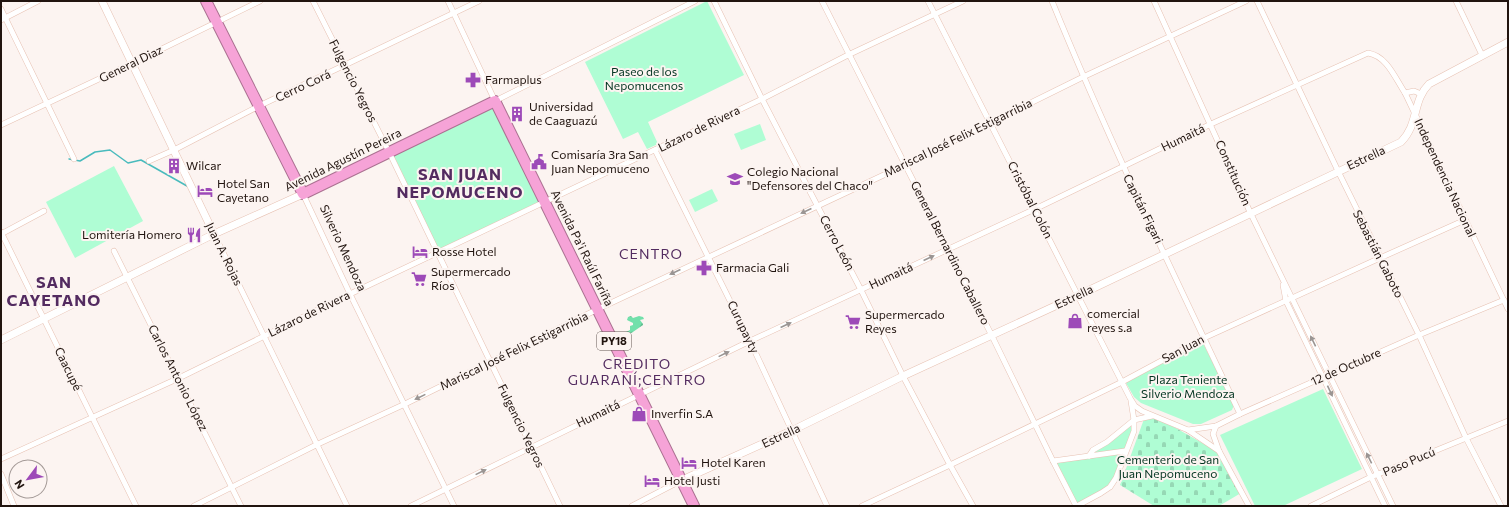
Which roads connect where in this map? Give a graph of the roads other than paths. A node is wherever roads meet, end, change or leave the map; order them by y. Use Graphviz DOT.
graph roads {
  1 [pos="38,1"];
  2 [pos="102,1"];
  3 [pos="206,1"];
  4 [pos="260,1"];
  5 [pos="313,1"];
  6 [pos="448,1"];
  7 [pos="479,1"];
  8 [pos="695,1"];
  9 [pos="714,1"];
  10 [pos="822,1"];
  11 [pos="928,1"];
  12 [pos="963,1"];
  13 [pos="1052,1"];
  14 [pos="1154,1"];
  15 [pos="1246,1"];
  16 [pos="1257,1"];
  17 [pos="1456,1"];
  18 [pos="1,9"];
  19 [pos="454,13"];
  20 [pos="935,14"];
  21 [pos="3,19"];
  22 [pos="217,22"];
  23 [pos="1170,36"];
  24 [pos="1508,42"];
  25 [pos="1373,54"];
  26 [pos="848,55"];
  27 [pos="1482,55"];
  28 [pos="133,63"];
  29 [pos="346,66"];
  30 [pos="1083,77"];
  31 [pos="1297,85"];
  32 [pos="1405,93"];
  33 [pos="1421,94"];
  34 [pos="762,99"];
  35 [pos="495,101"];
  36 [pos="48,103"];
  37 [pos="260,106"];
  38 [pos="1415,115"];
  39 [pos="990,122"];
  40 [pos="1211,124"];
  41 [pos="1,125"];
  42 [pos="174,150"];
  43 [pos="655,150"];
  44 [pos="389,152"];
  45 [pos="74,159"];
  46 [pos="149,161"];
  47 [pos="904,165"];
  48 [pos="1123,168"];
  49 [pos="1338,172"];
  50 [pos="303,194"];
  51 [pos="545,203"];
  52 [pos="817,205"];
  53 [pos="1035,209"];
  54 [pos="44,211"];
  55 [pos="1250,212"];
  56 [pos="1465,220"];
  57 [pos="1,233"];
  58 [pos="214,234"];
  59 [pos="948,250"];
  60 [pos="114,251"];
  61 [pos="437,253"];
  62 [pos="1164,253"];
  63 [pos="709,256"];
  64 [pos="1380,258"];
  65 [pos="128,277"];
  66 [pos="1282,278"];
  67 [pos="861,290"];
  68 [pos="350,294"];
  69 [pos="1079,295"];
  70 [pos="1292,298"];
  71 [pos="1504,300"];
  72 [pos="1286,301"];
  73 [pos="598,309"];
  74 [pos="1508,309"];
  75 [pos="43,320"];
  76 [pos="991,334"];
  77 [pos="1419,335"];
  78 [pos="265,336"];
  79 [pos="1204,338"];
  80 [pos="1,340"];
  81 [pos="750,341"];
  82 [pos="491,362"];
  83 [pos="1329,374"];
  84 [pos="904,376"];
  85 [pos="1324,377"];
  86 [pos="179,378"];
  87 [pos="1122,382"];
  88 [pos="640,394"];
  89 [pos="1130,398"];
  90 [pos="405,404"];
  91 [pos="1240,414"];
  92 [pos="1153,415"];
  93 [pos="92,417"];
  94 [pos="1134,420"];
  95 [pos="1508,421"];
  96 [pos="1035,424"];
  97 [pos="1216,426"];
  98 [pos="1188,430"];
  99 [pos="791,431"];
  100 [pos="1466,438"];
  101 [pos="318,444"];
  102 [pos="532,447"];
  103 [pos="1218,451"];
  104 [pos="1125,452"];
  105 [pos="1089,456"];
  106 [pos="1,459"];
  107 [pos="1052,461"];
  108 [pos="950,465"];
  109 [pos="1,474"];
  110 [pos="1378,475"];
  111 [pos="1371,478"];
  112 [pos="682,480"];
  113 [pos="232,487"];
  114 [pos="446,489"];
  115 [pos="14,506"];
  116 [pos="136,506"];
  117 [pos="194,506"];
  118 [pos="241,506"];
  119 [pos="347,506"];
  120 [pos="411,506"];
  121 [pos="454,506"];
  122 [pos="560,506"];
  123 [pos="632,506"];
  124 [pos="694,506"];
  125 [pos="827,506"];
  126 [pos="862,506"];
  127 [pos="973,506"];
  128 [pos="1077,506"];
  129 [pos="1249,506"];
  130 [pos="1311,506"];
  131 [pos="1385,506"];
  132 [pos="1393,506"];
  133 [pos="1501,506"];
  1 -- 21 [label="street"];
  2 -- 28 [label="main road, Juan A. Rojas"];
  3 -- 22 [label="highway, Silverio Mendoza"];
  4 -- 22 [label="street, General Diaz"];
  5 -- 29 [label="street, Fulgencio Yegros"];
  6 -- 19 [label="street, Avenida Pa'i Raúl Fariña"];
  7 -- 19 [label="street, Cerro Corá"];
  8 -- 35 [label="street, Avenida Agustín Pereira"];
  9 -- 34 [label="street, Cerro León"];
  10 -- 26 [label="street, General Bernardino Caballero"];
  11 -- 20 [label="street, Cristóbal Colón"];
  12 -- 20 [label="street, Lázaro de Rivera"];
  13 -- 30 [label="street, Capitán Figari"];
  14 -- 23 [label="street, Constitución"];
  15 -- 23 [label="street, Mariscal José Felix Estigarribia"];
  16 -- 31 [label="street, Sebastián Gaboto"];
  17 -- 27 [label="street"];
  18 -- 21 [label="street"];
  19 -- 29 [label="street, Cerro Corá"];
  19 -- 35 [label="street, Avenida Pa'i Raúl Fariña"];
  20 -- 26 [label="street, Lázaro de Rivera"];
  20 -- 39 [label="street, Cristóbal Colón"];
  21 -- 36 [label="street"];
  22 -- 28 [label="street, General Diaz"];
  22 -- 37 [label="highway, Silverio Mendoza"];
  23 -- 30 [label="street, Mariscal José Felix Estigarribia"];
  23 -- 40 [label="street, Constitución"];
  24 -- 27 [label="main road"];
  25 -- 31 [label="street, Humaitá"];
  25 -- 32 [label="street, Independencia Nacional"];
  26 -- 34 [label="street, Lázaro de Rivera"];
  26 -- 47 [label="street, General Bernardino Caballero"];
  27 -- 33 [label="main road"];
  28 -- 36 [label="street, General Diaz"];
  28 -- 42 [label="main road, Juan A. Rojas"];
  29 -- 37 [label="street, Cerro Corá"];
  29 -- 44 [label="street, Fulgencio Yegros"];
  30 -- 39 [label="street, Mariscal José Felix Estigarribia"];
  30 -- 48 [label="street, Capitán Figari"];
  31 -- 40 [label="street, Humaitá"];
  31 -- 49 [label="street, Sebastián Gaboto"];
  32 -- 33 [label="street"];
  32 -- 38 [label="street, Independencia Nacional"];
  33 -- 38 [label="main road, Estrella"];
  34 -- 43 [label="street, Lázaro de Rivera"];
  34 -- 52 [label="street, Cerro León"];
  35 -- 44 [label="highway, Avenida Agustín Pereira"];
  35 -- 51 [label="highway, Avenida Pa'i Raúl Fariña"];
  36 -- 41 [label="street, General Diaz"];
  36 -- 45 [label="street"];
  37 -- 42 [label="street, Cerro Corá"];
  37 -- 50 [label="highway, Silverio Mendoza"];
  38 -- 49 [label="main road, Estrella"];
  38 -- 56 [label="street, Independencia Nacional"];
  39 -- 47 [label="street, Mariscal José Felix Estigarribia"];
  39 -- 53 [label="street, Cristóbal Colón"];
  40 -- 48 [label="street, Humaitá"];
  40 -- 55 [label="street, Constitución"];
  42 -- 46 [label="street, Cerro Corá"];
  42 -- 58 [label="main road, Juan A. Rojas"];
  43 -- 51 [label="street, Lázaro de Rivera"];
  43 -- 63 [label="street, Curupayty"];
  44 -- 50 [label="highway, Avenida Agustín Pereira"];
  44 -- 61 [label="street, Fulgencio Yegros"];
  47 -- 52 [label="street, Mariscal José Felix Estigarribia"];
  47 -- 59 [label="street, General Bernardino Caballero"];
  48 -- 53 [label="street, Humaitá"];
  48 -- 62 [label="street, Capitán Figari"];
  49 -- 55 [label="main road, Estrella"];
  49 -- 64 [label="street, Sebastián Gaboto"];
  50 -- 58 [label="main road, Avenida Agustín Pereira"];
  50 -- 68 [label="street, Silverio Mendoza"];
  51 -- 61 [label="street, Lázaro de Rivera"];
  51 -- 73 [label="highway, Avenida Pa'i Raúl Fariña / PY18"];
  52 -- 63 [label="street, Mariscal José Felix Estigarribia, one-way"];
  52 -- 67 [label="street, Cerro León"];
  53 -- 59 [label="street, Humaitá"];
  53 -- 69 [label="street, Cristóbal Colón"];
  54 -- 57 [label="street"];
  55 -- 62 [label="main road, Estrella"];
  55 -- 66 [label="street, Constitución"];
  56 -- 64 [label="street, San Juan"];
  56 -- 71 [label="street, Independencia Nacional"];
  57 -- 75 [label="street, Caacupé"];
  58 -- 65 [label="main road, Avenida Agustín Pereira"];
  58 -- 78 [label="street, Juan A. Rojas"];
  67 -- 59 [label="street, Humaitá, one-way"];
  59 -- 76 [label="street, General Bernardino Caballero"];
  60 -- 65 [label="street, Carlos Antonio López"];
  61 -- 68 [label="street, Lázaro de Rivera"];
  61 -- 82 [label="street, Fulgencio Yegros"];
  62 -- 69 [label="main road, Estrella"];
  62 -- 79 [label="street, Capitán Figari"];
  63 -- 73 [label="street, Mariscal José Felix Estigarribia, one-way"];
  63 -- 81 [label="street, Curupayty"];
  64 -- 70 [label="street, San Juan"];
  64 -- 77 [label="street, Sebastián Gaboto"];
  65 -- 75 [label="main road, Avenida Agustín Pereira"];
  65 -- 86 [label="street, Carlos Antonio López"];
  66 -- 70 [label="street, Constitución"];
  66 -- 72 [label="street, Constitución"];
  81 -- 67 [label="street, Humaitá, one-way"];
  67 -- 84 [label="street, Cerro León"];
  68 -- 78 [label="street, Lázaro de Rivera"];
  68 -- 90 [label="street, Silverio Mendoza"];
  69 -- 76 [label="main road, Estrella"];
  69 -- 87 [label="street, Cristóbal Colón"];
  70 -- 72 [label="street, San Juan"];
  83 -- 70 [label="street, Constitución, one-way"];
  71 -- 74 [label="street, Independencia Nacional"];
  71 -- 77 [label="street, 12 de Octubre"];
  72 -- 79 [label="street, San Juan"];
  72 -- 85 [label="street, Constitución"];
  73 -- 82 [label="street, Mariscal José Felix Estigarribia"];
  73 -- 88 [label="highway, Avenida Pa'i Raúl Fariña / PY18"];
  75 -- 80 [label="main road, Avenida Agustín Pereira"];
  75 -- 93 [label="street, Caacupé"];
  76 -- 84 [label="main road, Estrella"];
  76 -- 96 [label="street, General Bernardino Caballero"];
  77 -- 83 [label="street, 12 de Octubre"];
  77 -- 100 [label="street, Sebastián Gaboto"];
  78 -- 86 [label="street, Lázaro de Rivera"];
  78 -- 101 [label="street, Juan A. Rojas"];
  79 -- 87 [label="street, San Juan"];
  79 -- 91 [label="street, Capitán Figari"];
  88 -- 81 [label="street, Humaitá, one-way"];
  81 -- 99 [label="street, Curupayty"];
  82 -- 90 [label="street, Mariscal José Felix Estigarribia, one-way"];
  82 -- 102 [label="street, Fulgencio Yegros"];
  83 -- 85 [label="street, 12 de Octubre"];
  110 -- 83 [label="street, Constitución, one-way"];
  84 -- 99 [label="main road, Estrella"];
  84 -- 108 [label="street, Cerro León"];
  85 -- 91 [label="street, 12 de Octubre"];
  85 -- 111 [label="street, Constitución, one-way"];
  86 -- 93 [label="street, Lázaro de Rivera"];
  86 -- 113 [label="street, Carlos Antonio López"];
  87 -- 89 [label="street, Cristóbal Colón"];
  87 -- 96 [label="street, San Juan"];
  88 -- 102 [label="street, Humaitá"];
  88 -- 112 [label="highway, Avenida Pa'i Raúl Fariña / PY18"];
  89 -- 92 [label="street"];
  89 -- 94 [label="street"];
  90 -- 101 [label="street, Mariscal José Felix Estigarribia"];
  90 -- 114 [label="street, Silverio Mendoza"];
  91 -- 97 [label="street, 12 de Octubre"];
  92 -- 94 [label="street"];
  92 -- 98 [label="street"];
  93 -- 106 [label="street, Lázaro de Rivera"];
  93 -- 116 [label="street, Caacupé"];
  94 -- 104 [label="street"];
  94 -- 105 [label="street"];
  95 -- 100 [label="street, Paso Pucú"];
  96 -- 107 [label="street, General Bernardino Caballero"];
  96 -- 108 [label="street, San Juan"];
  97 -- 98 [label="street, 12 de Octubre"];
  97 -- 103 [label="street"];
  98 -- 103 [label="street"];
  99 -- 112 [label="main road, Estrella"];
  99 -- 125 [label="street, Curupayty"];
  100 -- 110 [label="street, Paso Pucú"];
  100 -- 133 [label="street, Sebastián Gaboto"];
  101 -- 113 [label="street, Mariscal José Felix Estigarribia"];
  101 -- 119 [label="street, Juan A. Rojas"];
  114 -- 102 [label="street, Humaitá, one-way"];
  102 -- 122 [label="street, Fulgencio Yegros"];
  103 -- 129 [label="street"];
  104 -- 105 [label="street"];
  104 -- 128 [label="street"];
  105 -- 107 [label="street"];
  107 -- 128 [label="street, General Bernardino Caballero"];
  108 -- 126 [label="street, San Juan"];
  108 -- 127 [label="street, Cerro León"];
  109 -- 115 [label="street"];
  110 -- 111 [label="street, Paso Pucú"];
  110 -- 132 [label="street, Constitución"];
  111 -- 130 [label="street, Paso Pucú"];
  111 -- 131 [label="street, Constitución"];
  112 -- 123 [label="street, Estrella"];
  112 -- 124 [label="highway, Avenida Pa'i Raúl Fariña / PY18"];
  113 -- 117 [label="street, Mariscal José Felix Estigarribia"];
  113 -- 118 [label="street, Carlos Antonio López"];
  114 -- 120 [label="street, Humaitá"];
  114 -- 121 [label="street, Silverio Mendoza"];
}
